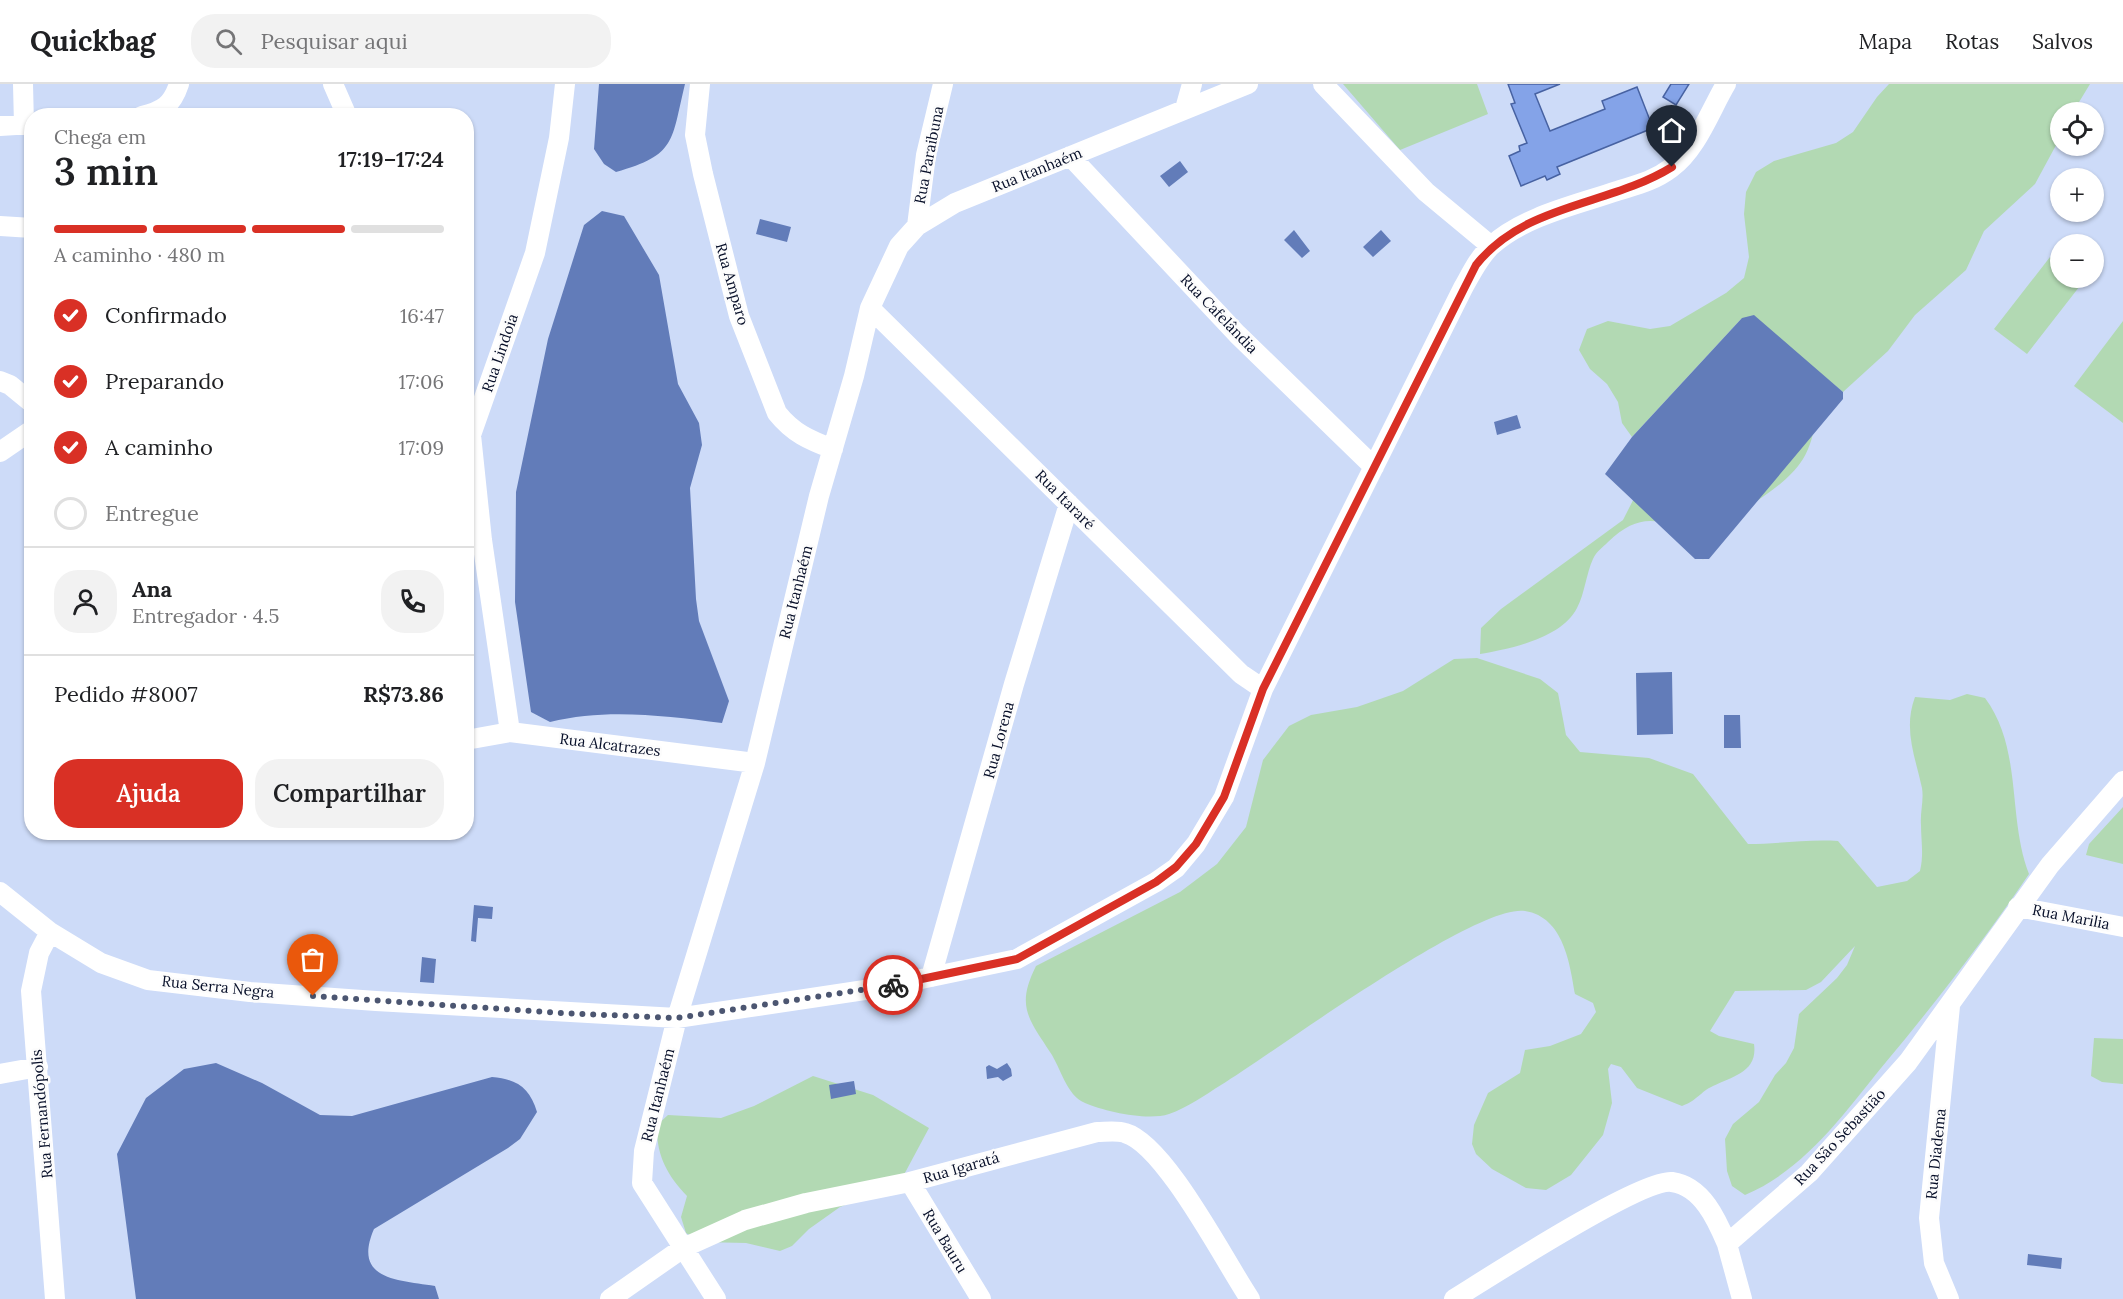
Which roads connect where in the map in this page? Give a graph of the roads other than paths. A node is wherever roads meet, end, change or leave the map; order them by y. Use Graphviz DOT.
graph roads {
  1 [pos="23,84"];
  2 [pos="178,84"];
  3 [pos="333,84"];
  4 [pos="565,84"];
  5 [pos="700,84"];
  6 [pos="943,84"];
  7 [pos="1192,84"];
  8 [pos="1248,84"];
  9 [pos="1323,84"];
  10 [pos="1726,84"];
  11 [pos="26,108"];
  12 [pos="161,108"];
  13 [pos="344,108"];
  14 [pos="1185,109"];
  15 [pos="24,124"];
  16 [pos="0,126"];
  17 [pos="1070,156"];
  18 [pos="0,226"];
  19 [pos="917,226"];
  20 [pos="24,228"];
  21 [pos="1491,246"];
  22 [pos="870,308"];
  23 [pos="0,381"];
  24 [pos="24,396"];
  25 [pos="474,426"];
  26 [pos="24,436"];
  27 [pos="833,450"];
  28 [pos="0,452"];
  29 [pos="474,466"];
  30 [pos="1374,466"];
  31 [pos="1069,504"];
  32 [pos="1263,689"];
  33 [pos="510,732"];
  34 [pos="474,739"];
  35 [pos="754,763"];
  36 [pos="2123,780"];
  37 [pos="0,892"];
  38 [pos="2018,907"];
  39 [pos="2123,927"];
  40 [pos="50,932"];
  41 [pos="932,977"];
  42 [pos="1950,1006"];
  43 [pos="677,1018"];
  44 [pos="38,1067"];
  45 [pos="0,1074"];
  46 [pos="910,1182"];
  47 [pos="1727,1244"];
  48 [pos="682,1248"];
  49 [pos="55,1299"];
  50 [pos="610,1299"];
  51 [pos="716,1299"];
  52 [pos="981,1299"];
  53 [pos="1250,1299"];
  54 [pos="1454,1299"];
  55 [pos="1742,1299"];
  56 [pos="1949,1299"];
  1 -- 11 [label="street"];
  2 -- 12 [label="street"];
  3 -- 13 [label="street"];
  4 -- 25 [label="street, Rua Lindoia"];
  5 -- 27 [label="street, Rua Amparo"];
  6 -- 19 [label="street, Rua Paraibuna"];
  7 -- 14 [label="street"];
  8 -- 14 [label="street, Rua Itanhaém"];
  9 -- 21 [label="street"];
  10 -- 21 [label="street"];
  14 -- 17 [label="street, Rua Itanhaém"];
  15 -- 16 [label="street"];
  17 -- 19 [label="street, Rua Itanhaém"];
  17 -- 30 [label="street, Rua Cafelândia"];
  18 -- 20 [label="street"];
  19 -- 22 [label="street, Rua Itanhaém"];
  21 -- 30 [label="street, Rua Serra Negra"];
  22 -- 27 [label="street, Rua Itanhaém"];
  22 -- 31 [label="street, Rua Itararé"];
  23 -- 24 [label="street"];
  26 -- 28 [label="street"];
  27 -- 35 [label="street, Rua Itanhaém"];
  29 -- 33 [label="street, Rua Lindoia"];
  30 -- 32 [label="street, Rua Serra Negra"];
  31 -- 32 [label="street, Rua Itararé"];
  31 -- 41 [label="street, Rua Lorena"];
  32 -- 41 [label="street, Rua Serra Negra"];
  33 -- 34 [label="street, Rua Alcatrazes"];
  33 -- 35 [label="street, Rua Alcatrazes"];
  35 -- 43 [label="street, Rua Itanhaém"];
  36 -- 38 [label="street, Rua São Sebastião"];
  37 -- 40 [label="street, Rua Serra Negra"];
  38 -- 39 [label="street, Rua Marilia"];
  38 -- 42 [label="street, Rua São Sebastião"];
  40 -- 43 [label="street, Rua Serra Negra"];
  40 -- 44 [label="street, Rua Fernandópolis"];
  41 -- 43 [label="street, Rua Serra Negra"];
  42 -- 47 [label="street, Rua São Sebastião"];
  42 -- 56 [label="street, Rua Diadema"];
  43 -- 48 [label="street, Rua Itanhaém"];
  44 -- 45 [label="street"];
  44 -- 49 [label="street, Rua Fernandópolis"];
  46 -- 48 [label="street, Rua Igaratá"];
  46 -- 52 [label="street, Rua Bauru"];
  46 -- 53 [label="street, Rua Igaratá"];
  47 -- 54 [label="street"];
  47 -- 55 [label="street"];
  48 -- 50 [label="street, Rua Igaratá"];
  48 -- 51 [label="street, Rua Itanhaém"];
}
